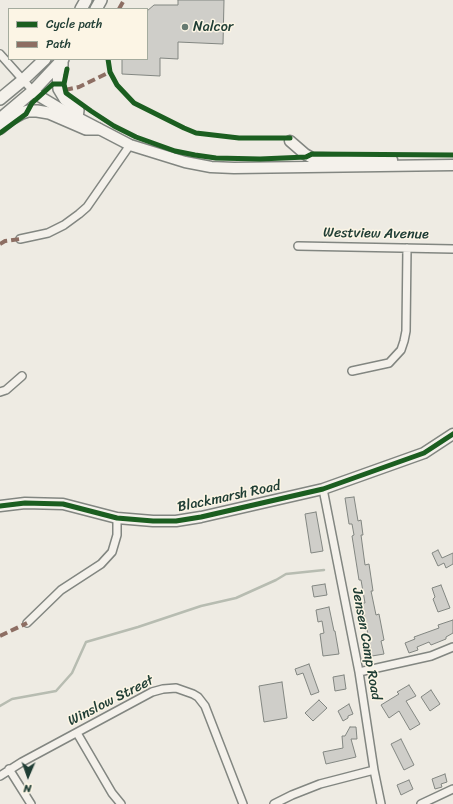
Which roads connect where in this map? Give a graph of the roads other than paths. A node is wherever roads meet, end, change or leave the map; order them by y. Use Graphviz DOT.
graph roads {
  1 [pos="0,54"];
  2 [pos="44,60"];
  3 [pos="62,60"];
  4 [pos="23,80"];
  5 [pos="33,90"];
  6 [pos="0,99"];
  7 [pos="77,118"];
  8 [pos="0,119"];
  9 [pos="0,128"];
  10 [pos="98,129"];
  11 [pos="290,140"];
  12 [pos="130,145"];
  13 [pos="453,164"];
  14 [pos="440,165"];
  15 [pos="410,166"];
  16 [pos="453,168"];
  17 [pos="20,239"];
  18 [pos="298,246"];
  19 [pos="407,248"];
  20 [pos="453,249"];
  21 [pos="352,371"];
  22 [pos="22,376"];
  23 [pos="0,392"];
  24 [pos="453,434"];
  25 [pos="323,489"];
  26 [pos="0,506"];
  27 [pos="117,518"];
  28 [pos="27,623"];
  29 [pos="453,647"];
  30 [pos="359,672"];
  31 [pos="77,734"];
  32 [pos="10,769"];
  33 [pos="374,770"];
  34 [pos="0,776"];
  35 [pos="453,789"];
  36 [pos="31,804"];
  37 [pos="121,804"];
  38 [pos="243,804"];
  39 [pos="274,804"];
  40 [pos="381,804"];
  41 [pos="421,804"];
  1 -- 4 [label="street"];
  2 -- 4 [label="main road"];
  3 -- 5 [label="main road"];
  3 -- 7 [label="main road"];
  4 -- 5 [label="street"];
  4 -- 6 [label="main road"];
  5 -- 7 [label="main road"];
  5 -- 8 [label="main road"];
  7 -- 10 [label="main road"];
  9 -- 10 [label="main road"];
  10 -- 12 [label="main road"];
  11 -- 15 [label="main road"];
  12 -- 15 [label="main road"];
  12 -- 17 [label="street"];
  13 -- 14 [label="main road"];
  14 -- 15 [label="main road"];
  14 -- 16 [label="main road"];
  18 -- 19 [label="street, Westview Avenue"];
  19 -- 20 [label="street, Westview Avenue"];
  19 -- 21 [label="street"];
  22 -- 23 [label="street"];
  24 -- 25 [label="main road, Blackmarsh Road"];
  25 -- 27 [label="main road, Blackmarsh Road"];
  25 -- 30 [label="street, Jensen Camp Road"];
  26 -- 27 [label="main road, Blackmarsh Road"];
  27 -- 28 [label="street"];
  29 -- 30 [label="street"];
  30 -- 33 [label="street, Jensen Camp Road"];
  31 -- 32 [label="street, Winslow Street"];
  31 -- 37 [label="street"];
  31 -- 38 [label="street, Winslow Street"];
  32 -- 34 [label="street, Winslow Street"];
  32 -- 36 [label="street"];
  33 -- 39 [label="street"];
  33 -- 40 [label="street, Jensen Camp Road"];
  35 -- 41 [label="street"];
}
